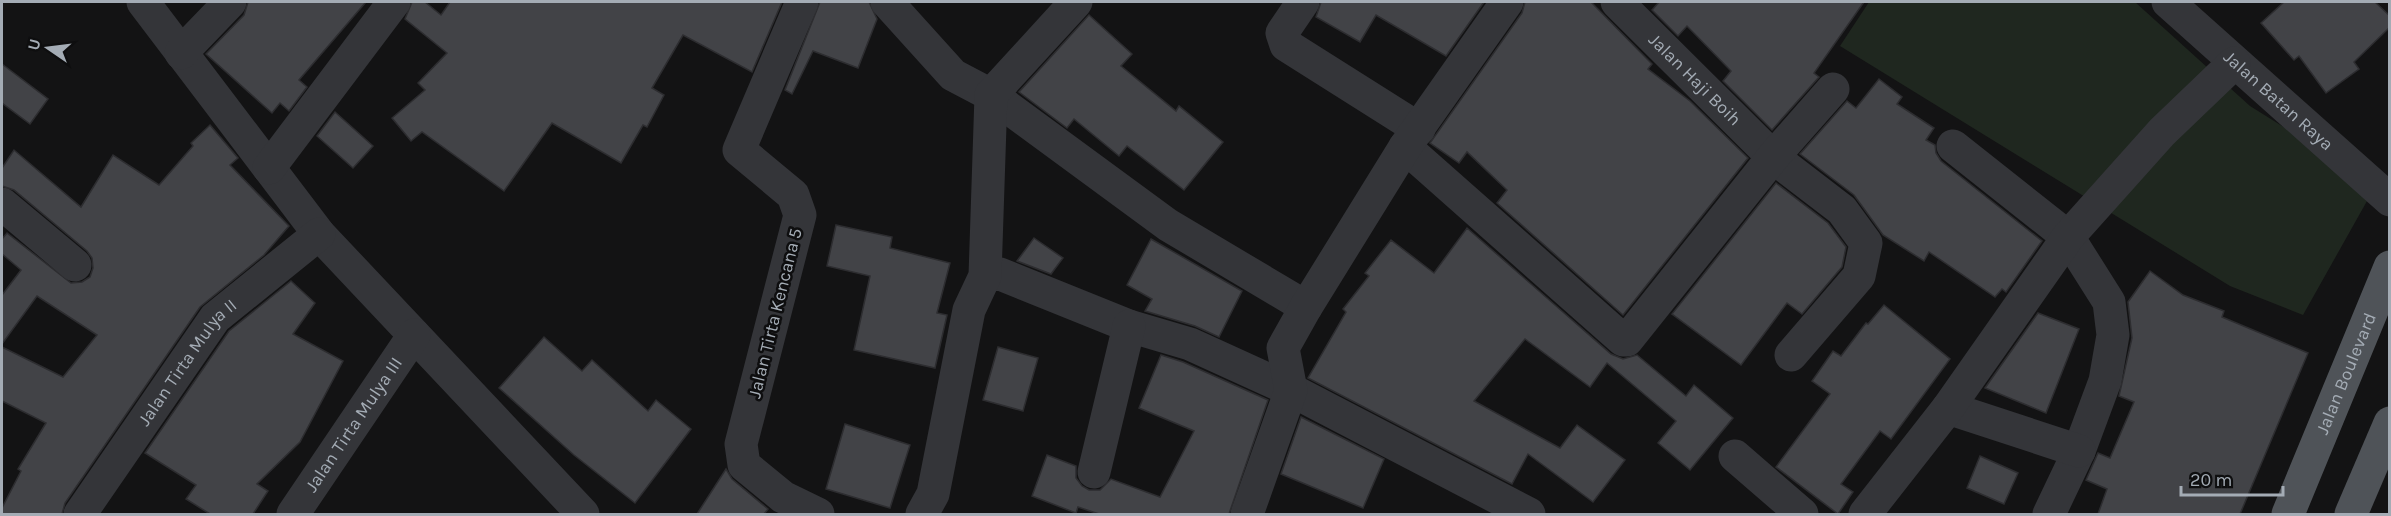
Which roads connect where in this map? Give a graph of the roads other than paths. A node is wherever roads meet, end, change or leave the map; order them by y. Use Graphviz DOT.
graph roads {
  1 [pos="142,2"];
  2 [pos="230,2"];
  3 [pos="394,2"];
  4 [pos="802,2"];
  5 [pos="887,2"];
  6 [pos="1076,2"];
  7 [pos="1303,2"];
  8 [pos="1507,2"];
  9 [pos="1617,2"];
  10 [pos="2168,2"];
  11 [pos="181,53"];
  12 [pos="2234,63"];
  13 [pos="1833,89"];
  14 [pos="991,95"];
  15 [pos="1412,138"];
  16 [pos="1953,146"];
  17 [pos="1773,157"];
  18 [pos="269,168"];
  19 [pos="2390,200"];
  20 [pos="2,204"];
  21 [pos="319,234"];
  22 [pos="2068,237"];
  23 [pos="75,266"];
  24 [pos="2390,267"];
  25 [pos="985,276"];
  26 [pos="1306,307"];
  27 [pos="1129,326"];
  28 [pos="414,335"];
  29 [pos="1791,355"];
  30 [pos="1291,390"];
  31 [pos="1948,408"];
  32 [pos="2390,423"];
  33 [pos="2079,451"];
  34 [pos="1735,456"];
  35 [pos="1094,472"];
  36 [pos="80,514"];
  37 [pos="292,514"];
  38 [pos="583,514"];
  39 [pos="818,514"];
  40 [pos="922,514"];
  41 [pos="1247,514"];
  42 [pos="1529,514"];
  43 [pos="1802,514"];
  44 [pos="1865,514"];
  45 [pos="2049,514"];
  46 [pos="2288,514"];
  47 [pos="2351,514"];
  1 -- 11 [label="street"];
  2 -- 11 [label="street"];
  3 -- 18 [label="street"];
  4 -- 39 [label="street, Jalan Tirta Kencana 5"];
  5 -- 14 [label="street"];
  6 -- 14 [label="street"];
  7 -- 15 [label="street"];
  8 -- 15 [label="street"];
  9 -- 17 [label="street, Jalan Haji Boih"];
  10 -- 12 [label="street, Jalan Batan Raya"];
  11 -- 18 [label="street"];
  12 -- 19 [label="street, Jalan Batan Raya"];
  12 -- 22 [label="street"];
  13 -- 17 [label="street"];
  14 -- 25 [label="street"];
  14 -- 26 [label="street"];
  15 -- 17 [label="street"];
  15 -- 26 [label="street"];
  16 -- 22 [label="street"];
  17 -- 29 [label="street, Jalan Haji Boih"];
  18 -- 21 [label="street"];
  20 -- 23 [label="street"];
  21 -- 28 [label="street"];
  21 -- 36 [label="street, Jalan Tirta Mulya II"];
  22 -- 31 [label="street"];
  22 -- 33 [label="street"];
  24 -- 46 [label="main road, Jalan Boulevard"];
  25 -- 27 [label="street"];
  25 -- 40 [label="street"];
  26 -- 30 [label="street"];
  27 -- 30 [label="street"];
  27 -- 35 [label="street"];
  28 -- 37 [label="street, Jalan Tirta Mulya III"];
  28 -- 38 [label="street"];
  30 -- 41 [label="street"];
  30 -- 42 [label="street"];
  31 -- 33 [label="street"];
  31 -- 44 [label="street"];
  32 -- 47 [label="main road"];
  33 -- 45 [label="street"];
  34 -- 43 [label="street"];
}
